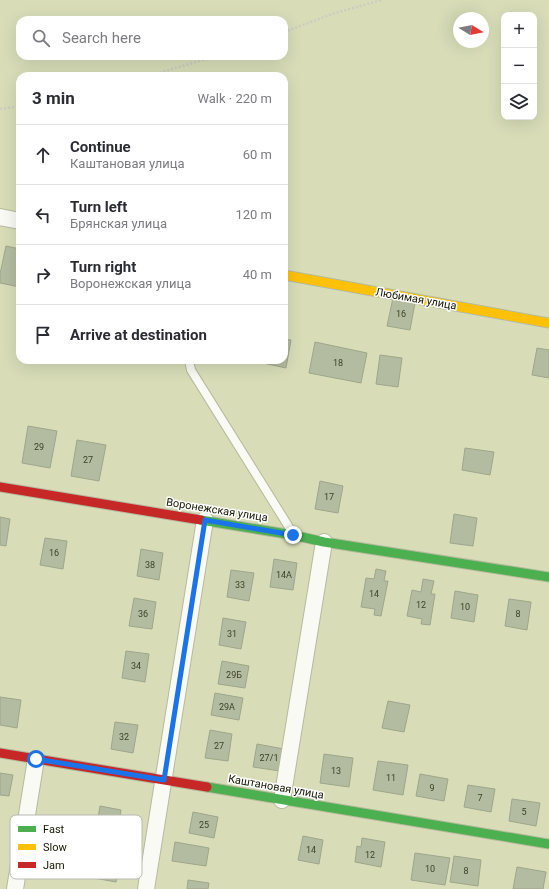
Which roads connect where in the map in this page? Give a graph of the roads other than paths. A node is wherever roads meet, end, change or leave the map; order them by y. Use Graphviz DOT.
graph roads {
  1 [pos="0,217"];
  2 [pos="16,220"];
  3 [pos="288,276"];
  4 [pos="549,323"];
  5 [pos="190,364"];
  6 [pos="0,487"];
  7 [pos="205,520"];
  8 [pos="293,535"];
  9 [pos="324,542"];
  10 [pos="549,577"];
  11 [pos="0,753"];
  12 [pos="36,759"];
  13 [pos="164,780"];
  14 [pos="282,800"];
  15 [pos="27,815"];
  16 [pos="549,844"];
  17 [pos="17,879"];
  18 [pos="15,889"];
  19 [pos="146,889"];
  1 -- 2 [label="street"];
  3 -- 4 [label="street, Любимая улица"];
  5 -- 8 [label="lane"];
  6 -- 7 [label="street, Воронежская улица"];
  7 -- 8 [label="street, Воронежская улица"];
  7 -- 13 [label="street"];
  8 -- 9 [label="street, Воронежская улица"];
  9 -- 10 [label="street, Воронежская улица"];
  9 -- 14 [label="street"];
  11 -- 12 [label="street, Каштановая улица"];
  12 -- 13 [label="street, Каштановая улица"];
  12 -- 15 [label="street"];
  13 -- 14 [label="street, Каштановая улица"];
  13 -- 19 [label="street"];
  14 -- 16 [label="street, Каштановая улица"];
  17 -- 18 [label="street"];
}
